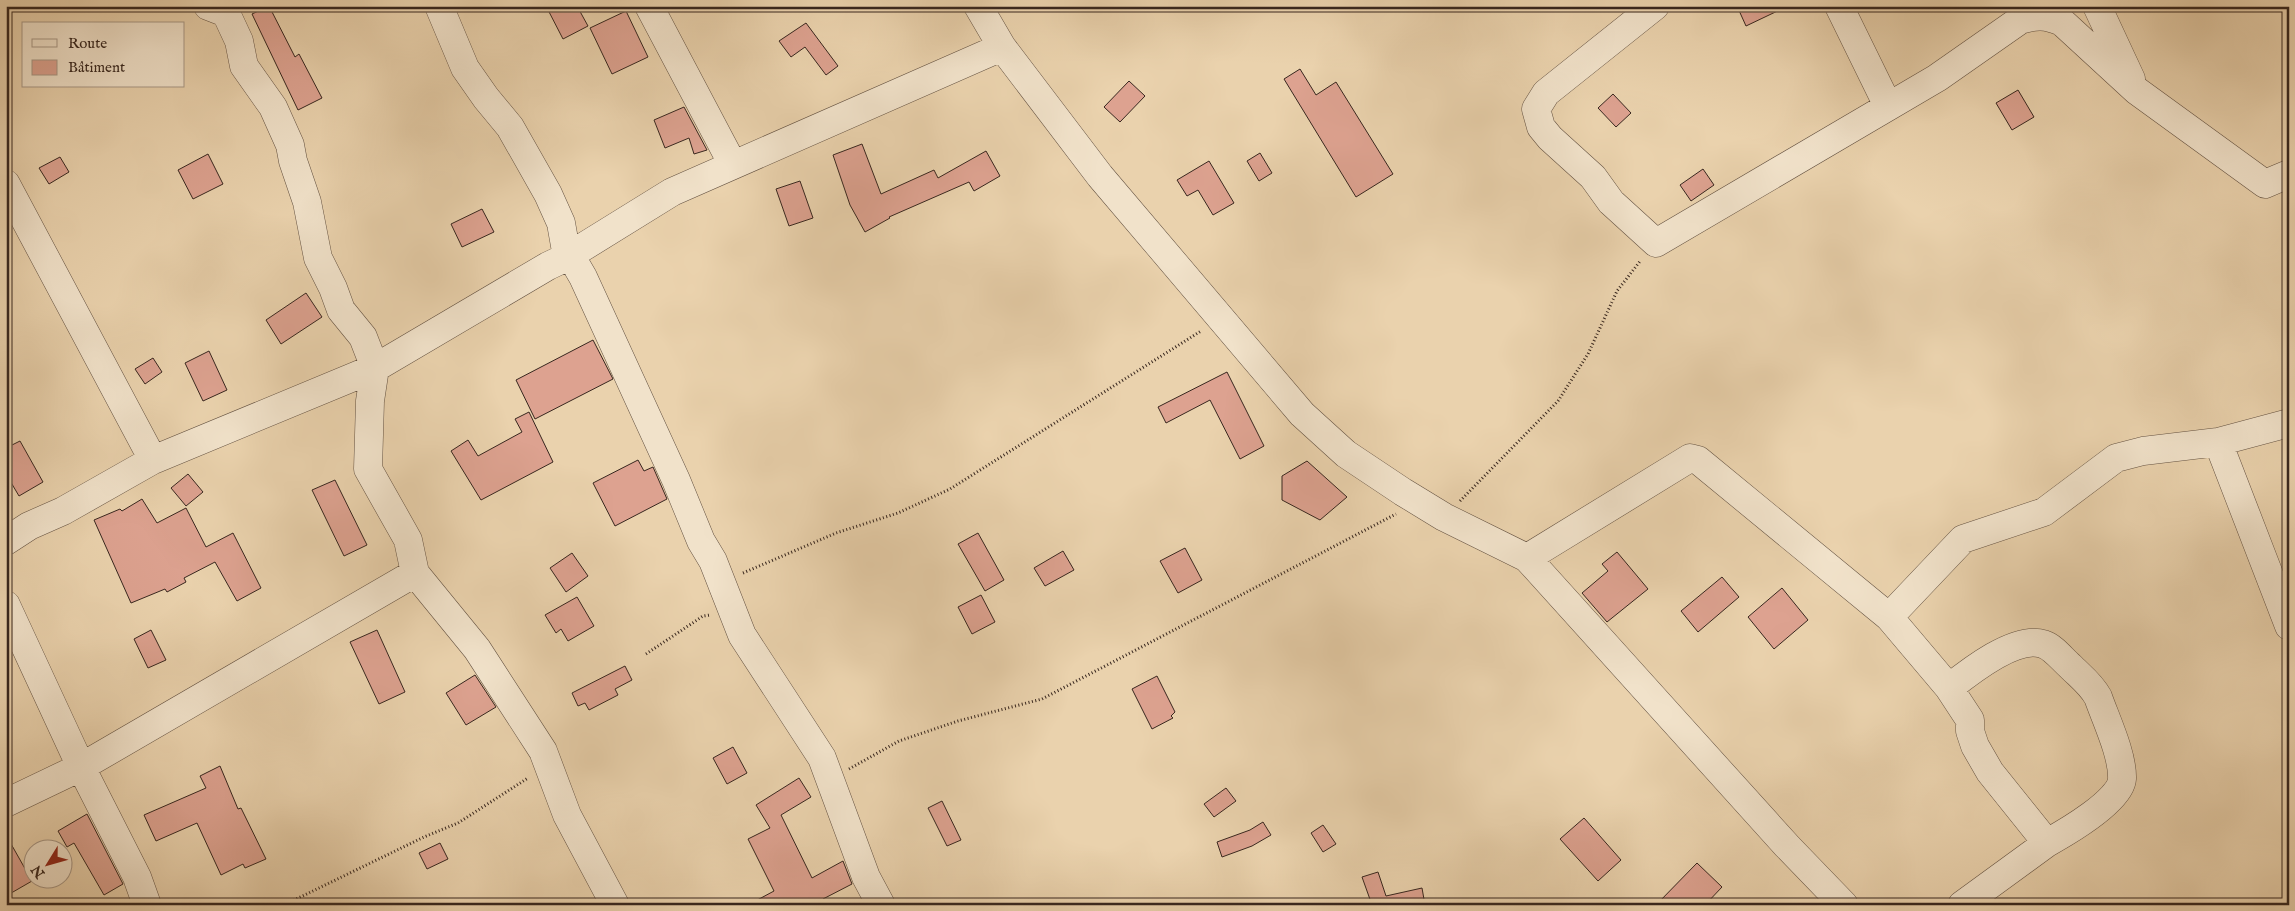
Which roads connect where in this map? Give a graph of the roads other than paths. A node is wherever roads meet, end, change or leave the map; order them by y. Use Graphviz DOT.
graph roads {
  1 [pos="208,6"];
  2 [pos="439,6"];
  3 [pos="649,6"];
  4 [pos="978,6"];
  5 [pos="1656,6"];
  6 [pos="1839,6"];
  7 [pos="2097,6"];
  8 [pos="1002,47"];
  9 [pos="2137,91"];
  10 [pos="1888,106"];
  11 [pos="733,165"];
  12 [pos="2289,174"];
  13 [pos="6,184"];
  14 [pos="567,257"];
  15 [pos="375,368"];
  16 [pos="2289,423"];
  17 [pos="2218,442"];
  18 [pos="153,460"];
  19 [pos="6,541"];
  20 [pos="1527,558"];
  21 [pos="415,573"];
  22 [pos="6,605"];
  23 [pos="1890,617"];
  24 [pos="2289,626"];
  25 [pos="1949,688"];
  26 [pos="81,768"];
  27 [pos="6,802"];
  28 [pos="2047,843"];
  29 [pos="147,905"];
  30 [pos="615,905"];
  31 [pos="881,905"];
  32 [pos="1844,905"];
  33 [pos="1962,905"];
  1 -- 15 [label="street"];
  2 -- 14 [label="street"];
  3 -- 11 [label="street"];
  4 -- 8 [label="street"];
  5 -- 10 [label="street"];
  6 -- 10 [label="street"];
  7 -- 9 [label="street"];
  8 -- 11 [label="street"];
  8 -- 20 [label="street"];
  9 -- 10 [label="street"];
  9 -- 12 [label="street"];
  11 -- 14 [label="street"];
  13 -- 18 [label="street"];
  14 -- 15 [label="street"];
  14 -- 31 [label="street"];
  15 -- 18 [label="street"];
  15 -- 21 [label="street"];
  16 -- 17 [label="street"];
  17 -- 23 [label="street"];
  17 -- 24 [label="street"];
  18 -- 19 [label="street"];
  20 -- 23 [label="street"];
  20 -- 32 [label="street"];
  21 -- 26 [label="street"];
  21 -- 30 [label="street"];
  22 -- 26 [label="street"];
  23 -- 25 [label="street"];
  25 -- 28 [label="street"];
  25 -- 28 [label="street"];
  26 -- 27 [label="street"];
  26 -- 29 [label="street"];
  28 -- 33 [label="street"];
}
